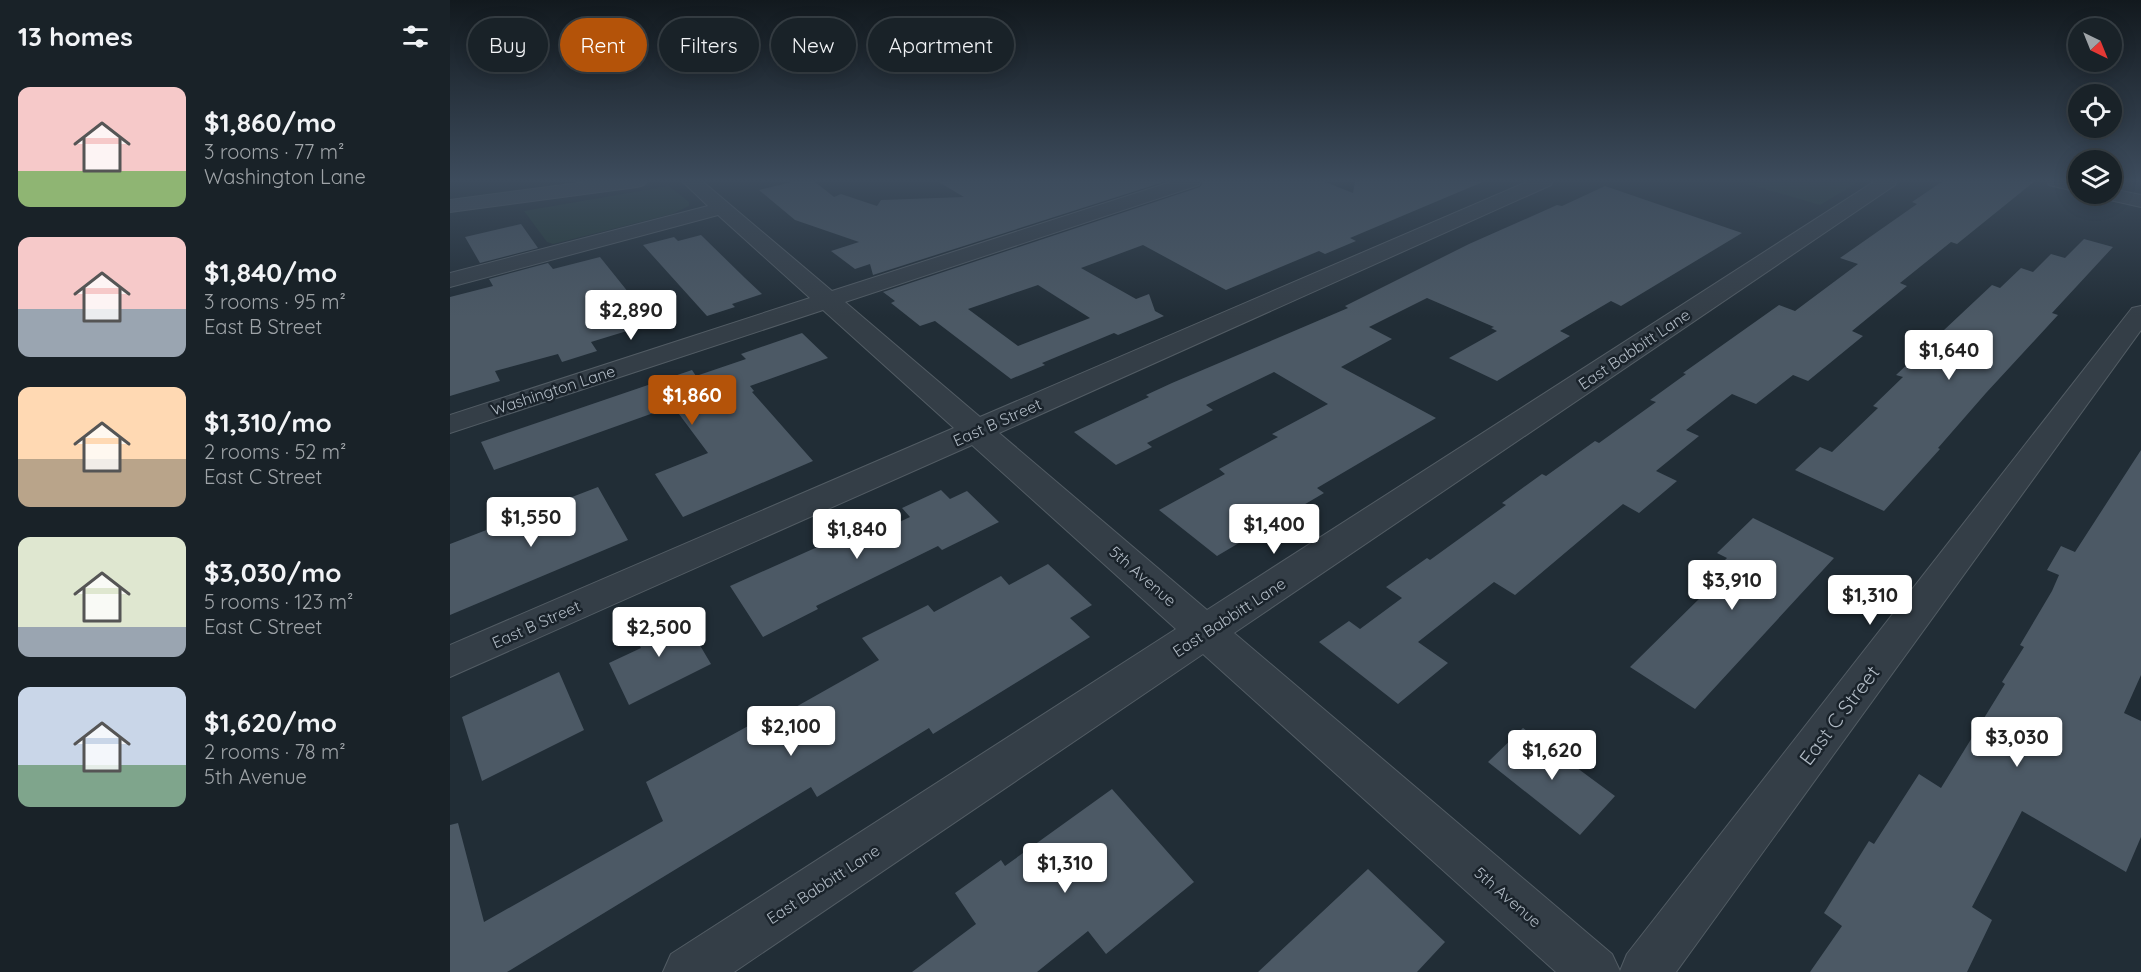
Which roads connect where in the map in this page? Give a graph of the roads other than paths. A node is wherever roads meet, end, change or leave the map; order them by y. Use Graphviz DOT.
graph roads {
  1 [pos="653,226"];
  2 [pos="744,226"];
  3 [pos="1053,226"];
  4 [pos="1442,226"];
  5 [pos="1819,226"];
  6 [pos="450,280"];
  7 [pos="827,300"];
  8 [pos="2141,313"];
  9 [pos="450,424"];
  10 [pos="978,430"];
  11 [pos="1206,632"];
  12 [pos="450,662"];
  13 [pos="689,972"];
  14 [pos="1594,972"];
  15 [pos="1645,972"];
  1 -- 6 [label="street"];
  2 -- 7 [label="street, 5th Avenue"];
  3 -- 7 [label="street, Washington Lane"];
  4 -- 10 [label="street, East B Street"];
  5 -- 11 [label="street, East Babbitt Lane"];
  7 -- 9 [label="street, Washington Lane"];
  7 -- 10 [label="street, 5th Avenue"];
  8 -- 15 [label="street, East C Street"];
  10 -- 11 [label="street, 5th Avenue"];
  10 -- 12 [label="street, East B Street"];
  11 -- 13 [label="street, East Babbitt Lane"];
  11 -- 14 [label="street, 5th Avenue"];
}
